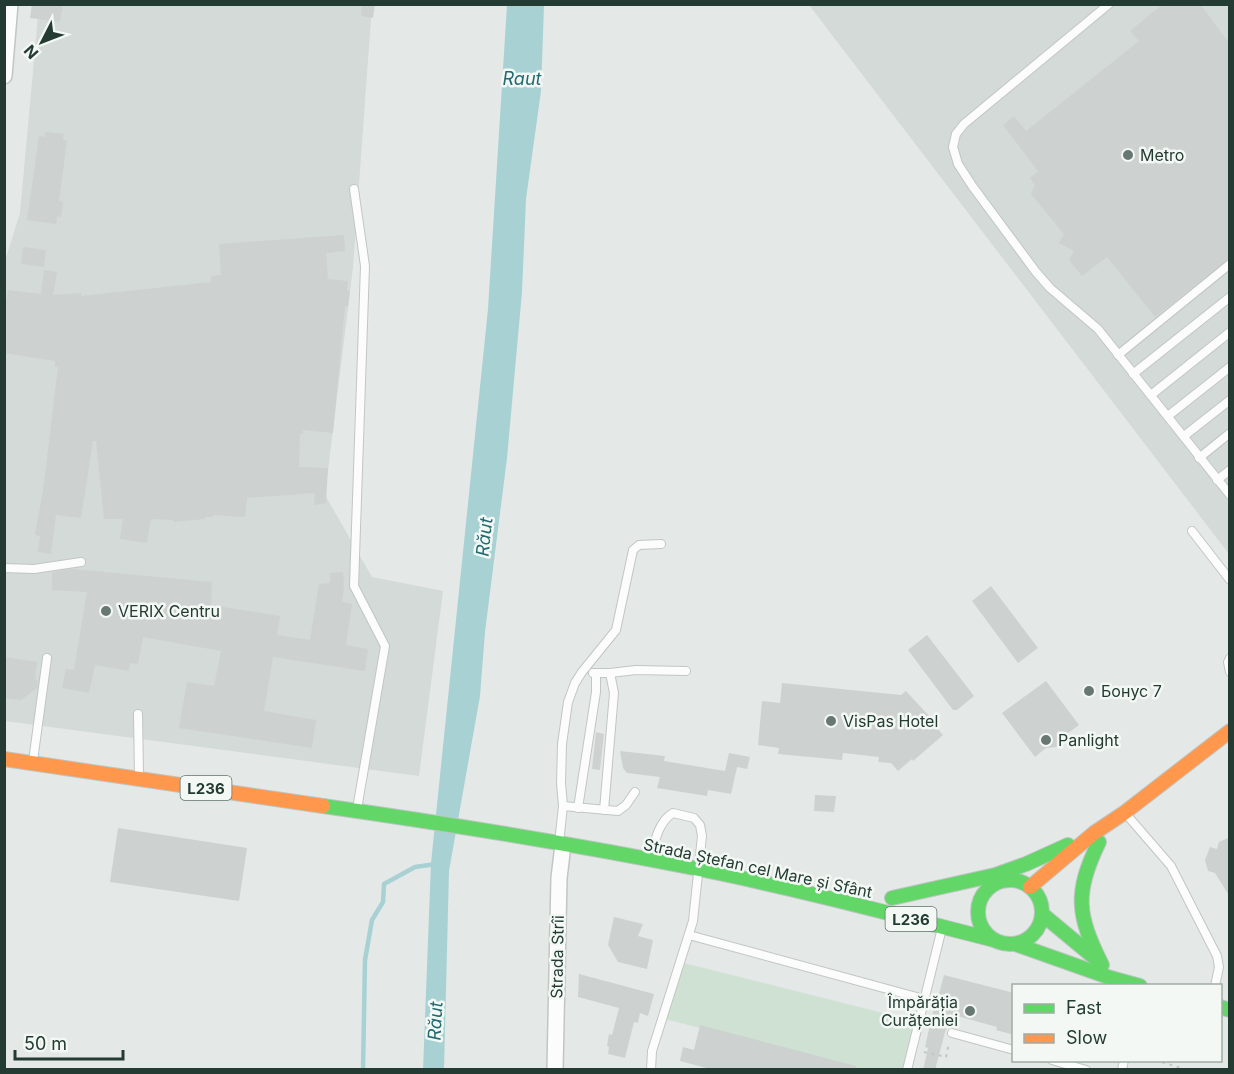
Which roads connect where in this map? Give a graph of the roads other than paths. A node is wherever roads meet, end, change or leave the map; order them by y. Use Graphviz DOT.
graph roads {
  1 [pos="10,4"];
  2 [pos="1109,4"];
  3 [pos="4,76"];
  4 [pos="354,189"];
  5 [pos="1230,264"];
  6 [pos="1230,297"];
  7 [pos="1230,332"];
  8 [pos="1118,355"];
  9 [pos="1230,367"];
  10 [pos="1133,374"];
  11 [pos="1151,396"];
  12 [pos="1230,400"];
  13 [pos="1168,416"];
  14 [pos="1230,433"];
  15 [pos="1184,436"];
  16 [pos="1199,458"];
  17 [pos="1230,470"];
  18 [pos="1217,480"];
  19 [pos="1230,495"];
  20 [pos="1192,531"];
  21 [pos="661,544"];
  22 [pos="81,562"];
  23 [pos="4,568"];
  24 [pos="1230,580"];
  25 [pos="47,658"];
  26 [pos="1230,658"];
  27 [pos="686,671"];
  28 [pos="582,672"];
  29 [pos="1230,672"];
  30 [pos="596,673"];
  31 [pos="610,673"];
  32 [pos="138,714"];
  33 [pos="1230,731"];
  34 [pos="4,759"];
  35 [pos="32,763"];
  36 [pos="139,778"];
  37 [pos="635,792"];
  38 [pos="563,806"];
  39 [pos="578,808"];
  40 [pos="604,810"];
  41 [pos="357,811"];
  42 [pos="1125,813"];
  43 [pos="1096,838"];
  44 [pos="561,845"];
  45 [pos="649,860"];
  46 [pos="699,869"];
  47 [pos="990,887"];
  48 [pos="1034,892"];
  49 [pos="829,898"];
  50 [pos="892,898"];
  51 [pos="1042,914"];
  52 [pos="942,927"];
  53 [pos="689,935"];
  54 [pos="994,940"];
  55 [pos="1015,944"];
  56 [pos="1102,965"];
  57 [pos="1111,978"];
  58 [pos="1133,984"];
  59 [pos="1215,984"];
  60 [pos="924,999"];
  61 [pos="952,1034"];
  62 [pos="1012,1049"];
  63 [pos="1059,1062"];
  64 [pos="555,1070"];
  65 [pos="651,1070"];
  66 [pos="907,1070"];
  67 [pos="1086,1070"];
  1 -- 3 [label="street"];
  2 -- 8 [label="lane"];
  4 -- 41 [label="lane"];
  5 -- 8 [label="lane"];
  6 -- 10 [label="lane"];
  7 -- 11 [label="lane"];
  8 -- 10 [label="lane"];
  9 -- 13 [label="lane"];
  10 -- 11 [label="lane"];
  11 -- 13 [label="lane"];
  12 -- 15 [label="lane"];
  13 -- 15 [label="lane"];
  14 -- 16 [label="lane"];
  15 -- 16 [label="lane"];
  16 -- 18 [label="lane"];
  17 -- 18 [label="lane"];
  18 -- 19 [label="lane"];
  20 -- 24 [label="lane"];
  21 -- 28 [label="lane"];
  22 -- 23 [label="lane"];
  25 -- 35 [label="lane"];
  26 -- 29 [label="lane"];
  27 -- 31 [label="lane"];
  28 -- 30 [label="lane"];
  28 -- 38 [label="lane"];
  30 -- 31 [label="lane"];
  30 -- 39 [label="lane"];
  31 -- 40 [label="lane"];
  32 -- 36 [label="lane"];
  33 -- 42 [label="main road"];
  34 -- 35 [label="main road, L236"];
  35 -- 36 [label="main road, L236"];
  36 -- 41 [label="main road, L236"];
  37 -- 40 [label="lane"];
  38 -- 39 [label="lane"];
  38 -- 44 [label="lane"];
  39 -- 40 [label="lane"];
  41 -- 44 [label="main road, Strada Ștefan cel Mare și Sfânt / L236"];
  42 -- 43 [label="main road"];
  42 -- 59 [label="lane"];
  43 -- 48 [label="main road"];
  43 -- 50 [label="main road"];
  43 -- 56 [label="main road"];
  44 -- 45 [label="main road, Strada Ștefan cel Mare și Sfânt"];
  44 -- 64 [label="street, Strada Strîi"];
  45 -- 46 [label="main road, Strada Ștefan cel Mare și Sfânt"];
  45 -- 46 [label="lane"];
  46 -- 49 [label="main road, Strada Ștefan cel Mare și Sfânt"];
  46 -- 53 [label="lane"];
  47 -- 48 [label="main road, L236"];
  47 -- 50 [label="main road, L236"];
  47 -- 54 [label="main road"];
  48 -- 51 [label="main road"];
  49 -- 50 [label="main road, L236"];
  49 -- 52 [label="main road, Strada Ștefan cel Mare și Sfânt / L236"];
  51 -- 55 [label="main road"];
  51 -- 56 [label="main road"];
  52 -- 54 [label="main road, Strada Ștefan cel Mare și Sfânt / L236"];
  52 -- 60 [label="lane"];
  53 -- 60 [label="lane"];
  53 -- 65 [label="lane"];
  54 -- 55 [label="main road, L236"];
  55 -- 57 [label="main road"];
  56 -- 57 [label="main road"];
  57 -- 58 [label="main road"];
  60 -- 66 [label="lane"];
  61 -- 62 [label="lane"];
  63 -- 67 [label="lane"];
}
